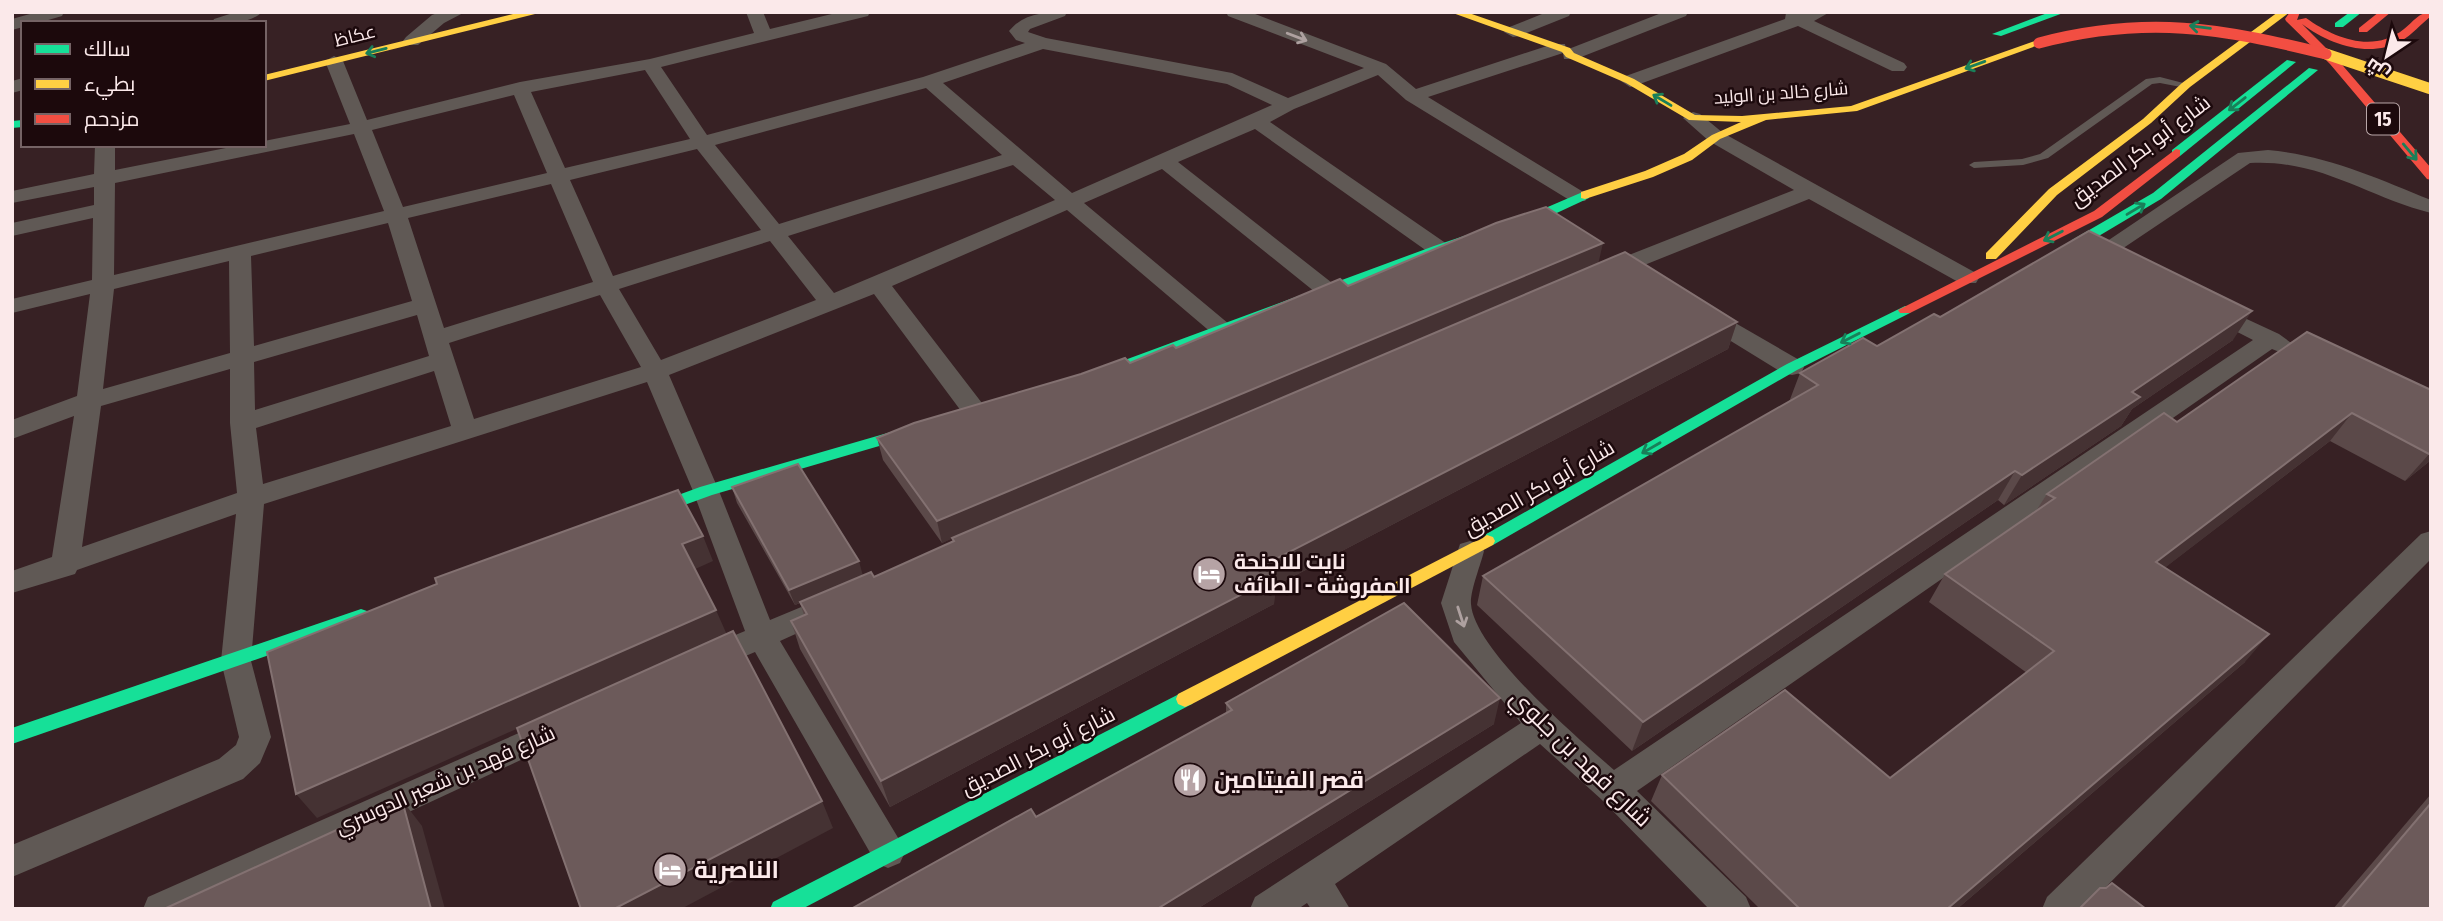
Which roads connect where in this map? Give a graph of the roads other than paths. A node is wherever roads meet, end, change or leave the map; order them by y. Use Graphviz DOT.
graph roads {
  1 [pos="56,12"];
  2 [pos="254,12"];
  3 [pos="457,12"];
  4 [pos="538,12"];
  5 [pos="754,12"];
  6 [pos="862,12"];
  7 [pos="1059,12"];
  8 [pos="1234,12"];
  9 [pos="1563,12"];
  10 [pos="1680,12"];
  11 [pos="1781,12"];
  12 [pos="1822,12"];
  13 [pos="2061,12"];
  14 [pos="2285,12"];
  15 [pos="2297,12"];
  16 [pos="2357,12"];
  17 [pos="2386,12"];
  18 [pos="2429,12"];
  19 [pos="1459,13"];
  20 [pos="434,16"];
  21 [pos="30,21"];
  22 [pos="226,21"];
  23 [pos="1799,21"];
  24 [pos="2339,25"];
  25 [pos="2363,30"];
  26 [pos="1513,32"];
  27 [pos="764,35"];
  28 [pos="1986,37"];
  29 [pos="412,41"];
  30 [pos="1042,43"];
  31 [pos="1565,51"];
  32 [pos="334,61"];
  33 [pos="2291,62"];
  34 [pos="650,64"];
  35 [pos="1904,65"];
  36 [pos="1380,68"];
  37 [pos="2314,71"];
  38 [pos="1872,75"];
  39 [pos="2431,76"];
  40 [pos="266,78"];
  41 [pos="930,81"];
  42 [pos="1630,81"];
  43 [pos="2186,85"];
  44 [pos="520,88"];
  45 [pos="2431,89"];
  46 [pos="2391,94"];
  47 [pos="1413,96"];
  48 [pos="1807,97"];
  49 [pos="1287,105"];
  50 [pos="1766,116"];
  51 [pos="1693,118"];
  52 [pos="1742,118"];
  53 [pos="1257,121"];
  54 [pos="362,127"];
  55 [pos="1716,136"];
  56 [pos="702,142"];
  57 [pos="266,146"];
  58 [pos="105,147"];
  59 [pos="262,147"];
  60 [pos="1016,157"];
  61 [pos="1164,161"];
  62 [pos="1974,165"];
  63 [pos="558,176"];
  64 [pos="2431,176"];
  65 [pos="106,178"];
  66 [pos="1810,191"];
  67 [pos="12,197"];
  68 [pos="1578,197"];
  69 [pos="1069,202"];
  70 [pos="2431,207"];
  71 [pos="105,209"];
  72 [pos="396,215"];
  73 [pos="1541,215"];
  74 [pos="1564,229"];
  75 [pos="12,230"];
  76 [pos="774,234"];
  77 [pos="1439,249"];
  78 [pos="240,252"];
  79 [pos="2099,254"];
  80 [pos="2123,266"];
  81 [pos="1968,278"];
  82 [pos="1583,283"];
  83 [pos="878,284"];
  84 [pos="103,285"];
  85 [pos="606,286"];
  86 [pos="1328,291"];
  87 [pos="2185,297"];
  88 [pos="1678,300"];
  89 [pos="830,303"];
  90 [pos="425,305"];
  91 [pos="12,306"];
  92 [pos="1222,329"];
  93 [pos="2270,339"];
  94 [pos="438,349"];
  95 [pos="2308,357"];
  96 [pos="242,358"];
  97 [pos="1792,367"];
  98 [pos="654,371"];
  99 [pos="1069,386"];
  100 [pos="89,401"];
  101 [pos="970,415"];
  102 [pos="243,423"];
  103 [pos="464,429"];
  104 [pos="12,430"];
  105 [pos="706,491"];
  106 [pos="251,498"];
  107 [pos="615,524"];
  108 [pos="2431,541"];
  109 [pos="1470,551"];
  110 [pos="65,566"];
  111 [pos="12,582"];
  112 [pos="851,597"];
  113 [pos="380,609"];
  114 [pos="761,635"];
  115 [pos="236,661"];
  116 [pos="686,670"];
  117 [pos="574,721"];
  118 [pos="1542,726"];
  119 [pos="12,736"];
  120 [pos="1613,789"];
  121 [pos="888,852"];
  122 [pos="12,861"];
  123 [pos="1312,880"];
  124 [pos="162,909"];
  125 [pos="781,909"];
  126 [pos="1268,909"];
  127 [pos="1332,909"];
  128 [pos="1733,909"];
  129 [pos="2060,909"];
  1 -- 21 [label="street"];
  2 -- 22 [label="street"];
  3 -- 20 [label="street"];
  4 -- 29 [label="main road, عكاظ"];
  5 -- 27 [label="street"];
  6 -- 27 [label="street"];
  7 -- 30 [label="street"];
  8 -- 36 [label="street, one-way"];
  9 -- 26 [label="street"];
  10 -- 31 [label="street"];
  11 -- 23 [label="street"];
  12 -- 23 [label="street"];
  13 -- 28 [label="main road"];
  14 -- 43 [label="main road"];
  15 -- 18 [label="main road"];
  15 -- 64 [label="main road, 15, one-way"];
  16 -- 24 [label="main road"];
  17 -- 25 [label="main road"];
  19 -- 26 [label="main road, شارع خالد بن الوليد"];
  20 -- 29 [label="street"];
  23 -- 35 [label="street"];
  23 -- 42 [label="street"];
  26 -- 31 [label="main road, شارع خالد بن الوليد"];
  27 -- 34 [label="street"];
  29 -- 32 [label="main road, عكاظ, one-way"];
  30 -- 41 [label="street"];
  30 -- 49 [label="street"];
  31 -- 42 [label="main road, شارع خالد بن الوليد"];
  31 -- 47 [label="street"];
  32 -- 40 [label="main road, عكاظ"];
  32 -- 54 [label="street"];
  33 -- 81 [label="main road, شارع أبو بكر الصديق, one-way"];
  34 -- 44 [label="street"];
  34 -- 56 [label="street"];
  35 -- 38 [label="main road"];
  36 -- 47 [label="street"];
  36 -- 49 [label="street"];
  79 -- 37 [label="main road, one-way"];
  39 -- 46 [label="main road"];
  41 -- 56 [label="street"];
  41 -- 60 [label="street"];
  51 -- 42 [label="main road, شارع خالد بن الوليد, one-way"];
  43 -- 62 [label="lane"];
  43 -- 81 [label="main road"];
  44 -- 54 [label="street"];
  44 -- 63 [label="street"];
  45 -- 50 [label="main road, شارع خالد بن الوليد, one-way, bridge"];
  47 -- 68 [label="street"];
  48 -- 52 [label="main road"];
  49 -- 53 [label="street"];
  50 -- 52 [label="main road, شارع خالد بن الوليد"];
  50 -- 55 [label="main road"];
  51 -- 52 [label="main road, شارع خالد بن الوليد"];
  51 -- 55 [label="street"];
  53 -- 61 [label="street"];
  53 -- 77 [label="street"];
  54 -- 57 [label="street"];
  54 -- 72 [label="street"];
  55 -- 66 [label="street"];
  55 -- 68 [label="main road"];
  56 -- 63 [label="street"];
  56 -- 76 [label="street"];
  58 -- 65 [label="street"];
  59 -- 65 [label="street"];
  60 -- 69 [label="street"];
  60 -- 76 [label="street"];
  61 -- 69 [label="street"];
  61 -- 86 [label="street"];
  63 -- 72 [label="street"];
  63 -- 85 [label="street"];
  65 -- 67 [label="street"];
  65 -- 71 [label="street"];
  66 -- 81 [label="street"];
  66 -- 82 [label="street"];
  68 -- 73 [label="main road"];
  69 -- 83 [label="street"];
  69 -- 92 [label="street"];
  70 -- 79 [label="street"];
  71 -- 75 [label="street"];
  71 -- 84 [label="street"];
  72 -- 78 [label="street"];
  72 -- 90 [label="street"];
  73 -- 74 [label="street"];
  73 -- 77 [label="main road"];
  76 -- 85 [label="street"];
  76 -- 89 [label="street"];
  77 -- 86 [label="main road"];
  78 -- 84 [label="street"];
  78 -- 96 [label="street"];
  79 -- 80 [label="street"];
  81 -- 97 [label="main road, شارع أبو بكر الصديق, one-way"];
  83 -- 89 [label="street"];
  83 -- 101 [label="street"];
  84 -- 91 [label="street"];
  84 -- 100 [label="street"];
  85 -- 94 [label="street"];
  85 -- 98 [label="street"];
  86 -- 92 [label="main road"];
  87 -- 93 [label="street"];
  88 -- 97 [label="street"];
  89 -- 98 [label="street"];
  90 -- 94 [label="street"];
  90 -- 96 [label="street"];
  92 -- 99 [label="main road"];
  93 -- 95 [label="street"];
  93 -- 120 [label="street"];
  94 -- 102 [label="street"];
  94 -- 103 [label="street"];
  96 -- 100 [label="street"];
  96 -- 102 [label="street"];
  97 -- 109 [label="main road, شارع أبو بكر الصديق, one-way"];
  98 -- 103 [label="street"];
  98 -- 105 [label="street"];
  100 -- 104 [label="street"];
  100 -- 110 [label="street"];
  101 -- 105 [label="main road"];
  102 -- 106 [label="street"];
  103 -- 106 [label="street"];
  105 -- 107 [label="main road"];
  105 -- 114 [label="street"];
  106 -- 110 [label="street"];
  106 -- 115 [label="street"];
  108 -- 129 [label="street"];
  109 -- 118 [label="street, شارع فهد بن جلوي, one-way"];
  109 -- 121 [label="main road, شارع أبو بكر الصديق"];
  110 -- 111 [label="street"];
  112 -- 114 [label="street"];
  113 -- 115 [label="main road"];
  114 -- 116 [label="street"];
  114 -- 121 [label="street"];
  115 -- 119 [label="main road"];
  115 -- 122 [label="street"];
  117 -- 124 [label="street, شارع فهد بن شعير الدوسري"];
  118 -- 120 [label="street, شارع فهد بن جلوي"];
  118 -- 123 [label="street"];
  120 -- 128 [label="street, شارع فهد بن جلوي"];
  121 -- 125 [label="main road, شارع أبو بكر الصديق"];
  123 -- 126 [label="street"];
  123 -- 127 [label="street"];
}
